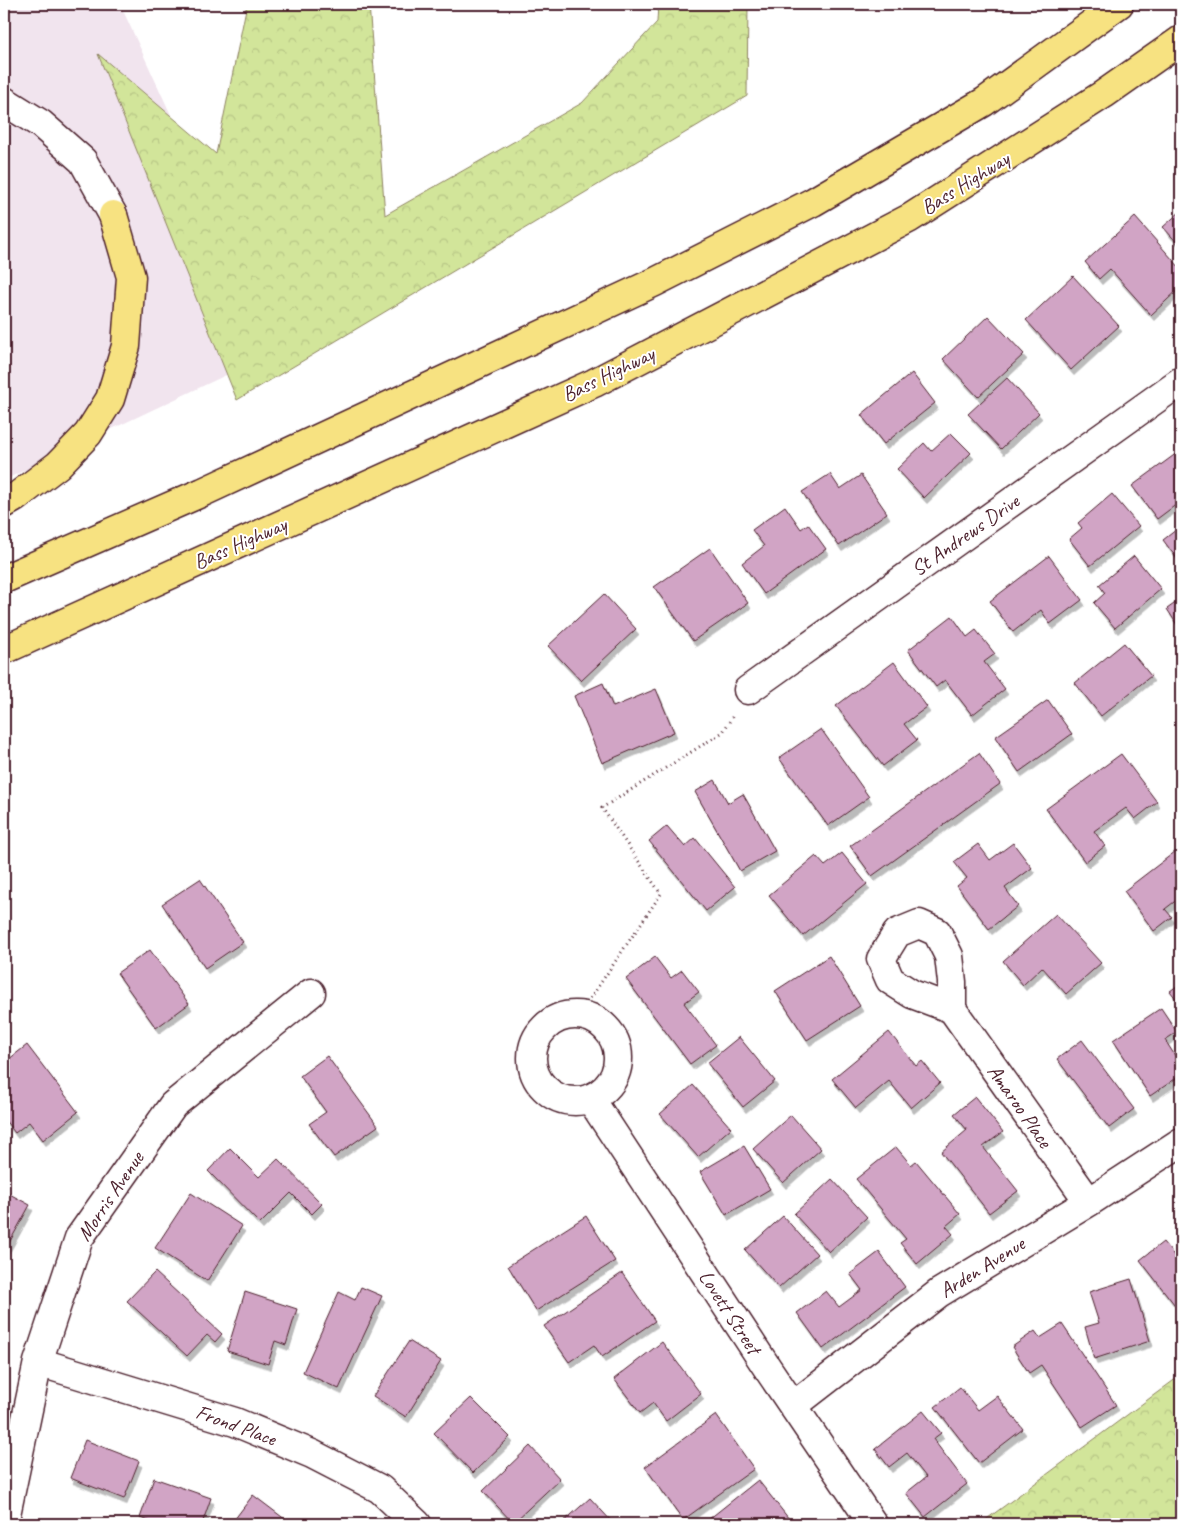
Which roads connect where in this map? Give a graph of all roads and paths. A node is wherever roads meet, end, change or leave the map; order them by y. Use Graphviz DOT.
graph roads {
  1 [pos="1120,4"];
  2 [pos="1181,40"];
  3 [pos="4,101"];
  4 [pos="113,215"];
  5 [pos="1181,381"];
  6 [pos="4,504"];
  7 [pos="4,579"];
  8 [pos="4,650"];
  9 [pos="748,690"];
  10 [pos="311,993"];
  11 [pos="952,1009"];
  12 [pos="579,1015"];
  13 [pos="590,1098"];
  14 [pos="1181,1142"];
  15 [pos="1089,1202"];
  16 [pos="38,1362"];
  17 [pos="793,1406"];
  18 [pos="4,1524"];
  19 [pos="417,1524"];
  20 [pos="872,1524"];
  1 -- 7 [label="highway"];
  2 -- 8 [label="highway, Bass Highway"];
  3 -- 4 [label="street"];
  4 -- 6 [label="highway"];
  5 -- 9 [label="street, St Andrews Drive"];
  9 -- 12 [label="path"];
  10 -- 16 [label="street, Morris Avenue"];
  11 -- 15 [label="street, Amaroo Place"];
  12 -- 13 [label="street"];
  12 -- 13 [label="street"];
  13 -- 17 [label="street, Lovett Street"];
  14 -- 15 [label="street, Arden Avenue"];
  15 -- 17 [label="street, Arden Avenue"];
  16 -- 18 [label="street, Morris Avenue"];
  16 -- 19 [label="street, Frond Place"];
  17 -- 20 [label="street, Lovett Street"];
}
